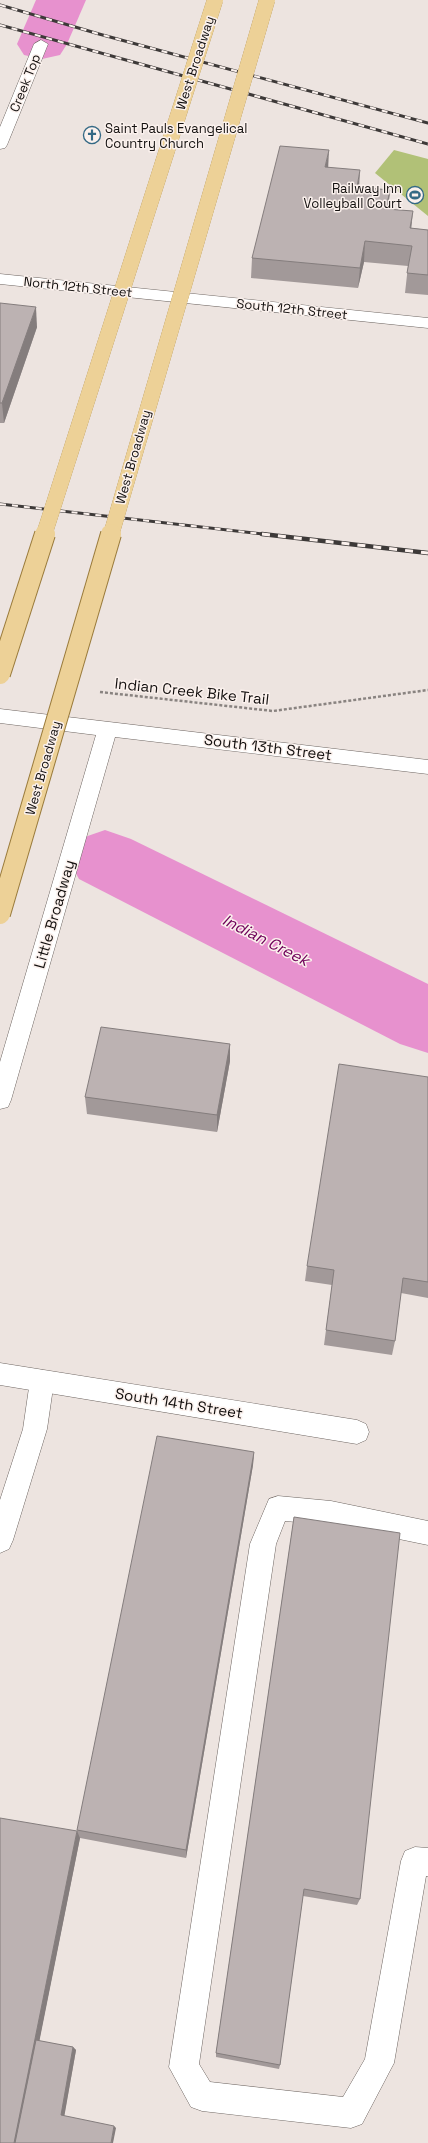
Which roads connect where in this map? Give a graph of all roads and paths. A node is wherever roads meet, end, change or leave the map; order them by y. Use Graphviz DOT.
graph roads {
  1 [pos="216,0"];
  2 [pos="267,0"];
  3 [pos="41,44"];
  4 [pos="0,145"];
  5 [pos="0,280"];
  6 [pos="157,295"];
  7 [pos="428,323"];
  8 [pos="0,674"];
  9 [pos="428,690"];
  10 [pos="94,692"];
  11 [pos="0,716"];
  12 [pos="108,728"];
  13 [pos="428,767"];
  14 [pos="0,914"];
  15 [pos="0,1100"];
  16 [pos="0,1374"];
  17 [pos="42,1381"];
  18 [pos="357,1432"];
  19 [pos="428,1533"];
  20 [pos="0,1540"];
  21 [pos="428,1862"];
  1 -- 8 [label="main road, West Broadway, bridge"];
  2 -- 14 [label="main road, West Broadway, bridge"];
  3 -- 4 [label="street, Creek Top"];
  5 -- 6 [label="street, North 12th Street"];
  6 -- 7 [label="street, South 12th Street"];
  9 -- 10 [label="path, Indian Creek Bike Trail"];
  11 -- 12 [label="street, South 13th Street"];
  12 -- 13 [label="street, South 13th Street"];
  12 -- 15 [label="street, Little Broadway"];
  16 -- 17 [label="street, South 14th Street"];
  17 -- 18 [label="street, South 14th Street"];
  17 -- 20 [label="street"];
  19 -- 21 [label="street"];
}
